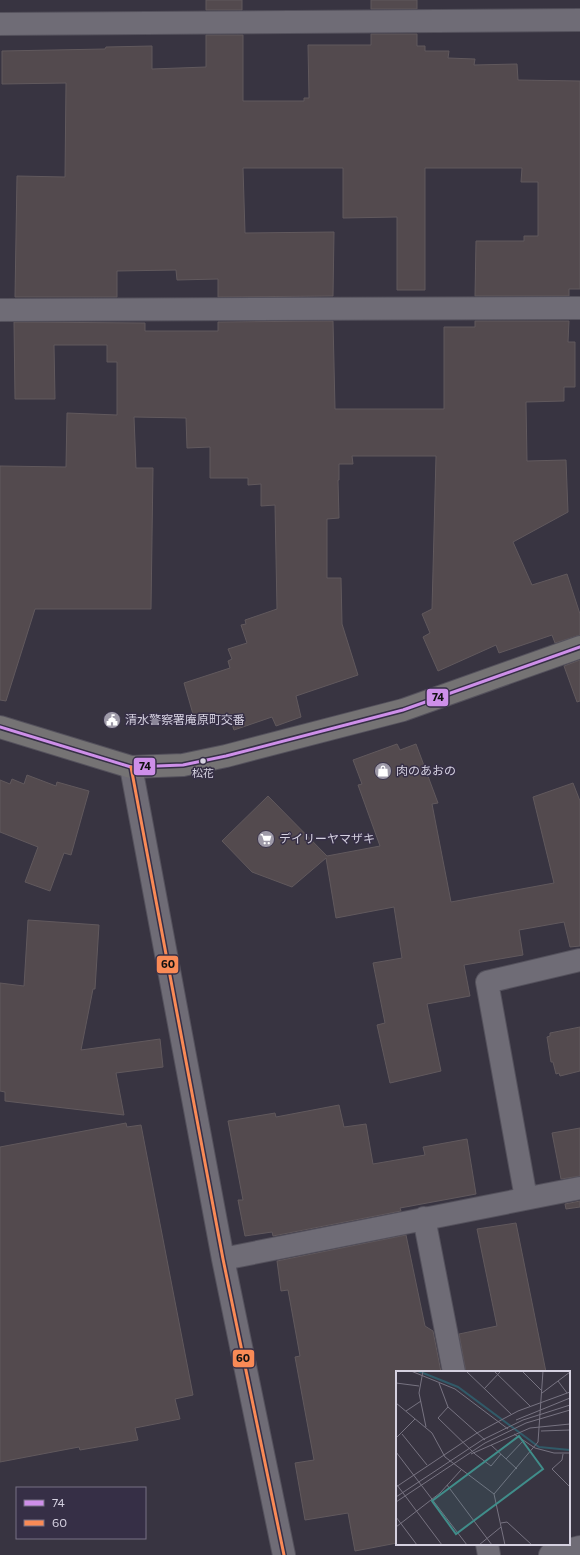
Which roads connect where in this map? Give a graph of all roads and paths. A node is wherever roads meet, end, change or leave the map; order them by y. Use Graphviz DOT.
graph roads {
  1 [pos="580,20"];
  2 [pos="0,24"];
  3 [pos="580,308"];
  4 [pos="0,310"];
  5 [pos="580,647"];
  6 [pos="0,727"];
  7 [pos="131,767"];
  8 [pos="580,960"];
  9 [pos="580,1188"];
  10 [pos="526,1198"];
  11 [pos="424,1218"];
  12 [pos="223,1259"];
  13 [pos="454,1371"];
  14 [pos="487,1545"];
  15 [pos="580,1547"];
  16 [pos="284,1555"];
  17 [pos="489,1555"];
  18 [pos="550,1555"];
  1 -- 2 [label="street"];
  3 -- 4 [label="street"];
  5 -- 7 [label="main road"];
  6 -- 7 [label="main road"];
  7 -- 12 [label="street"];
  8 -- 10 [label="street"];
  9 -- 10 [label="street"];
  10 -- 11 [label="street"];
  11 -- 12 [label="street"];
  11 -- 13 [label="street"];
  12 -- 16 [label="street"];
  14 -- 17 [label="street"];
  15 -- 18 [label="street"];
}
